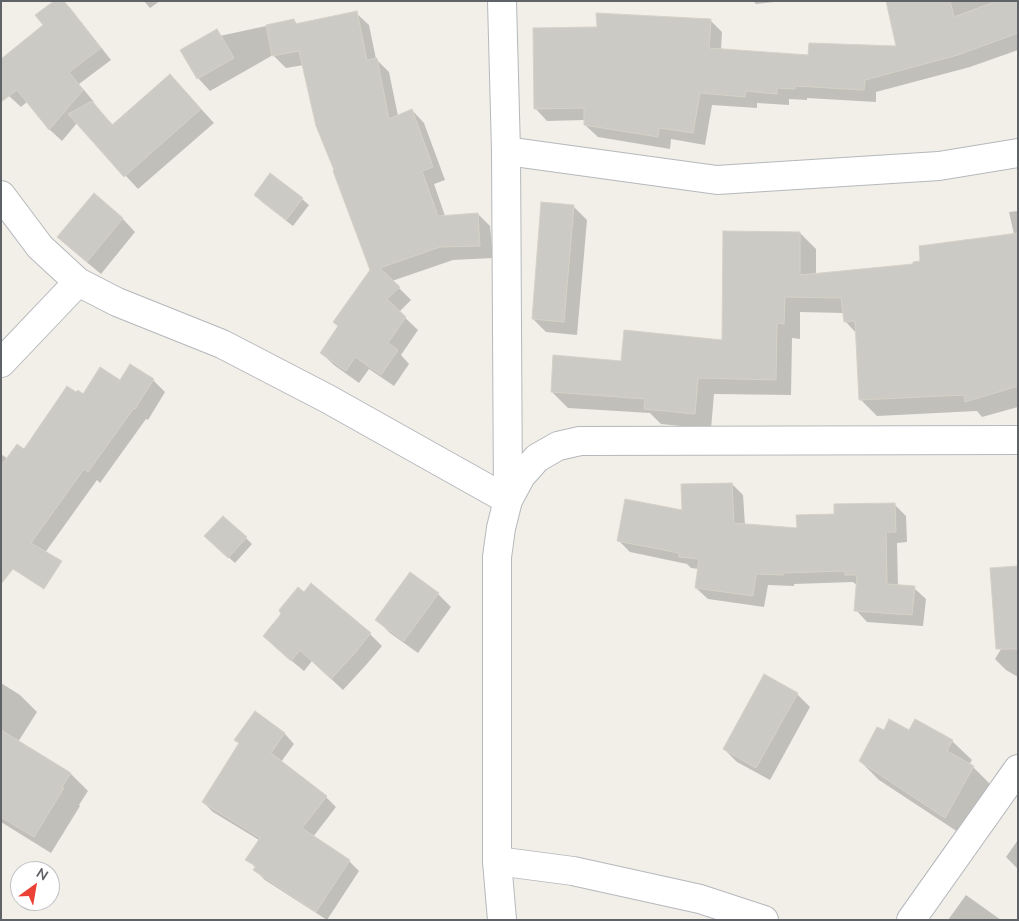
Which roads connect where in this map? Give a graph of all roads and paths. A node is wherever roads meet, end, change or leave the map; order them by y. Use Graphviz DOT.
graph roads {
  1 [pos="502,1"];
  2 [pos="506,151"];
  3 [pos="1018,153"];
  4 [pos="1,195"];
  5 [pos="78,282"];
  6 [pos="1,363"];
  7 [pos="1018,440"];
  8 [pos="508,500"];
  9 [pos="1018,769"];
  10 [pos="497,861"];
  11 [pos="502,920"];
  12 [pos="764,920"];
  13 [pos="911,920"];
  1 -- 2 [label="street"];
  2 -- 3 [label="street"];
  2 -- 8 [label="street"];
  4 -- 5 [label="street"];
  5 -- 6 [label="street"];
  5 -- 8 [label="street"];
  7 -- 8 [label="street"];
  8 -- 10 [label="street"];
  9 -- 13 [label="street"];
  10 -- 11 [label="street"];
  10 -- 12 [label="street"];
}
